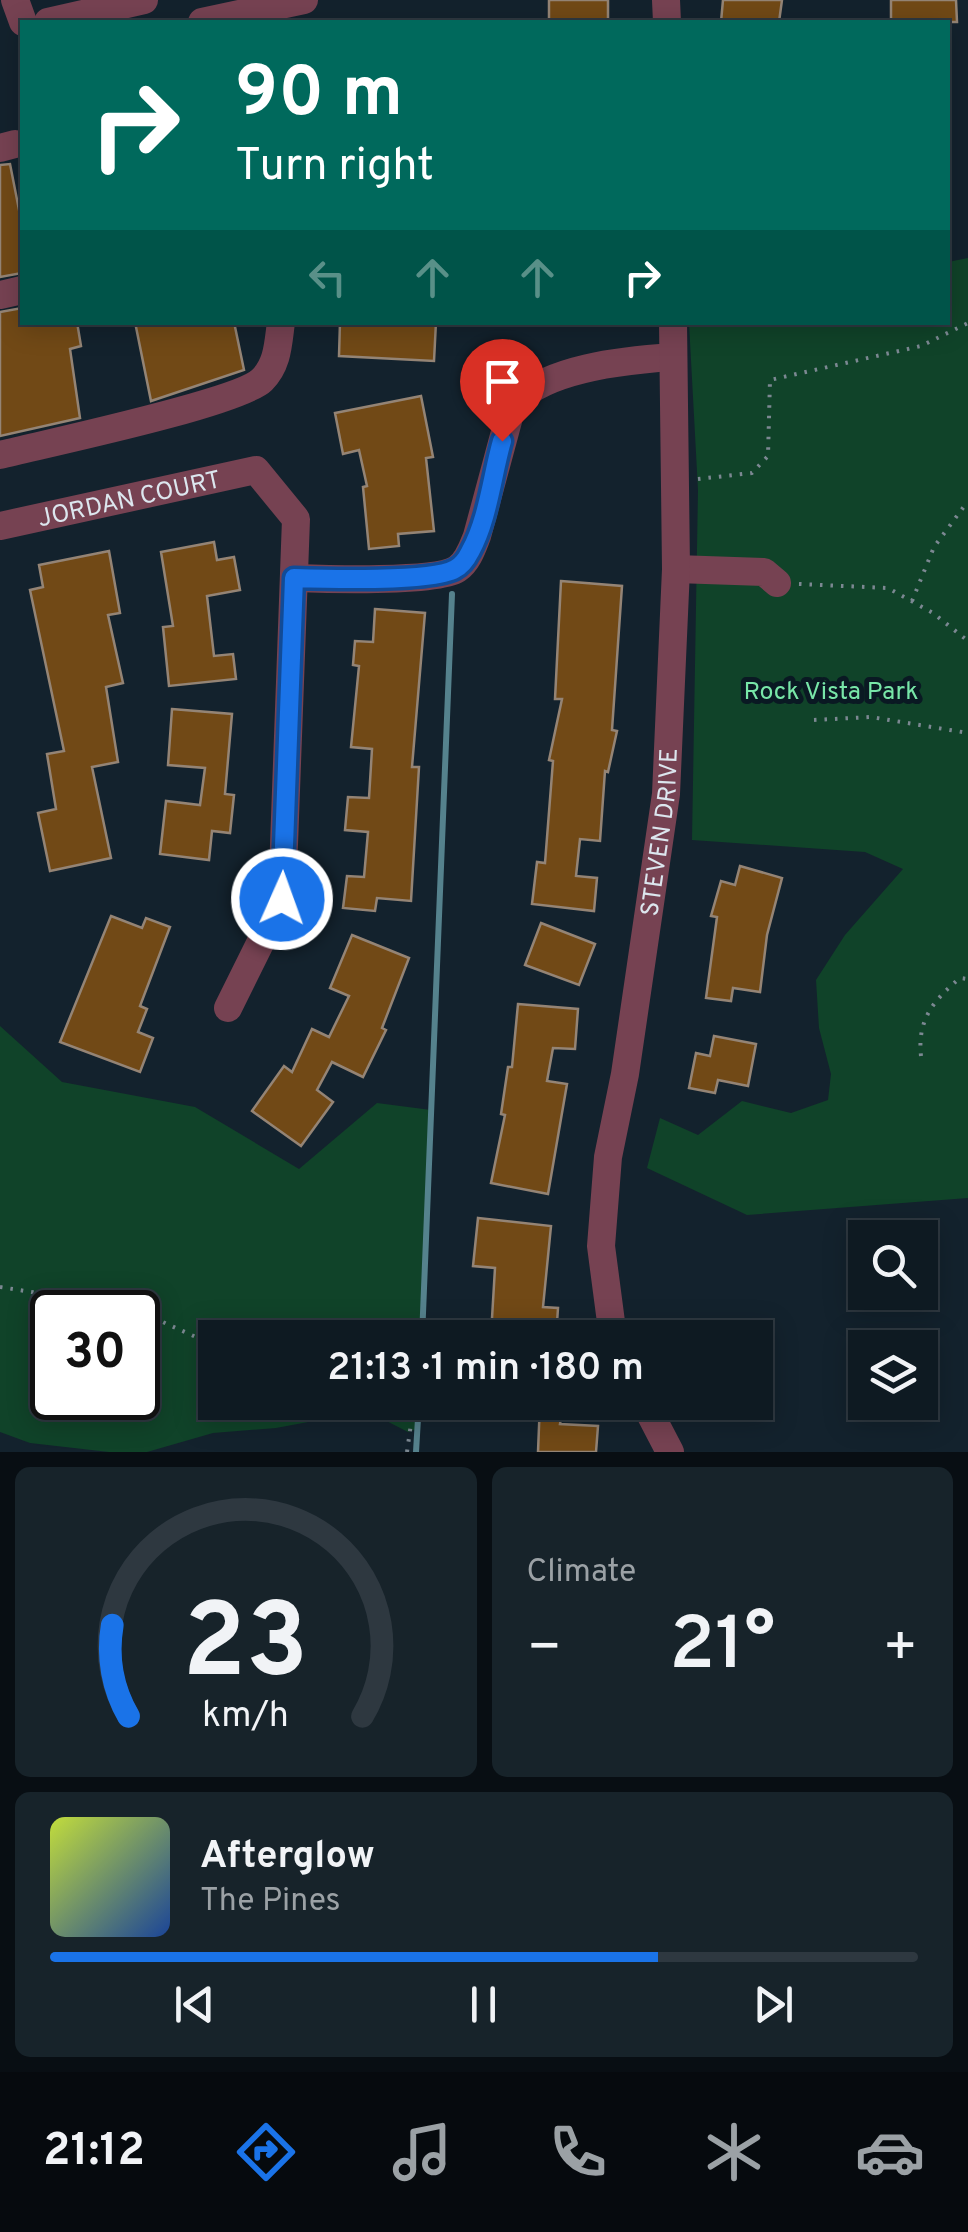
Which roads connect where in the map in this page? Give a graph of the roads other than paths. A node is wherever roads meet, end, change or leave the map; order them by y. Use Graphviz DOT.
graph roads {
  1 [pos="144,0"];
  2 [pos="304,0"];
  3 [pos="57,20"];
  4 [pos="211,20"];
  5 [pos="281,325"];
  6 [pos="672,325"];
  7 [pos="673,357"];
  8 [pos="0,455"];
  9 [pos="0,526"];
  10 [pos="676,569"];
  11 [pos="294,578"];
  12 [pos="776,582"];
  13 [pos="228,1008"];
  14 [pos="611,1320"];
  15 [pos="653,1420"];
  16 [pos="670,1452"];
  1 -- 3 [label="street"];
  2 -- 4 [label="street"];
  5 -- 8 [label="street"];
  6 -- 7 [label="street, STEVEN DRIVE"];
  7 -- 10 [label="street, STEVEN DRIVE"];
  7 -- 11 [label="street"];
  9 -- 11 [label="street, JORDAN COURT"];
  10 -- 12 [label="street"];
  10 -- 14 [label="street, STEVEN DRIVE"];
  11 -- 13 [label="street"];
  15 -- 16 [label="street"];
}
